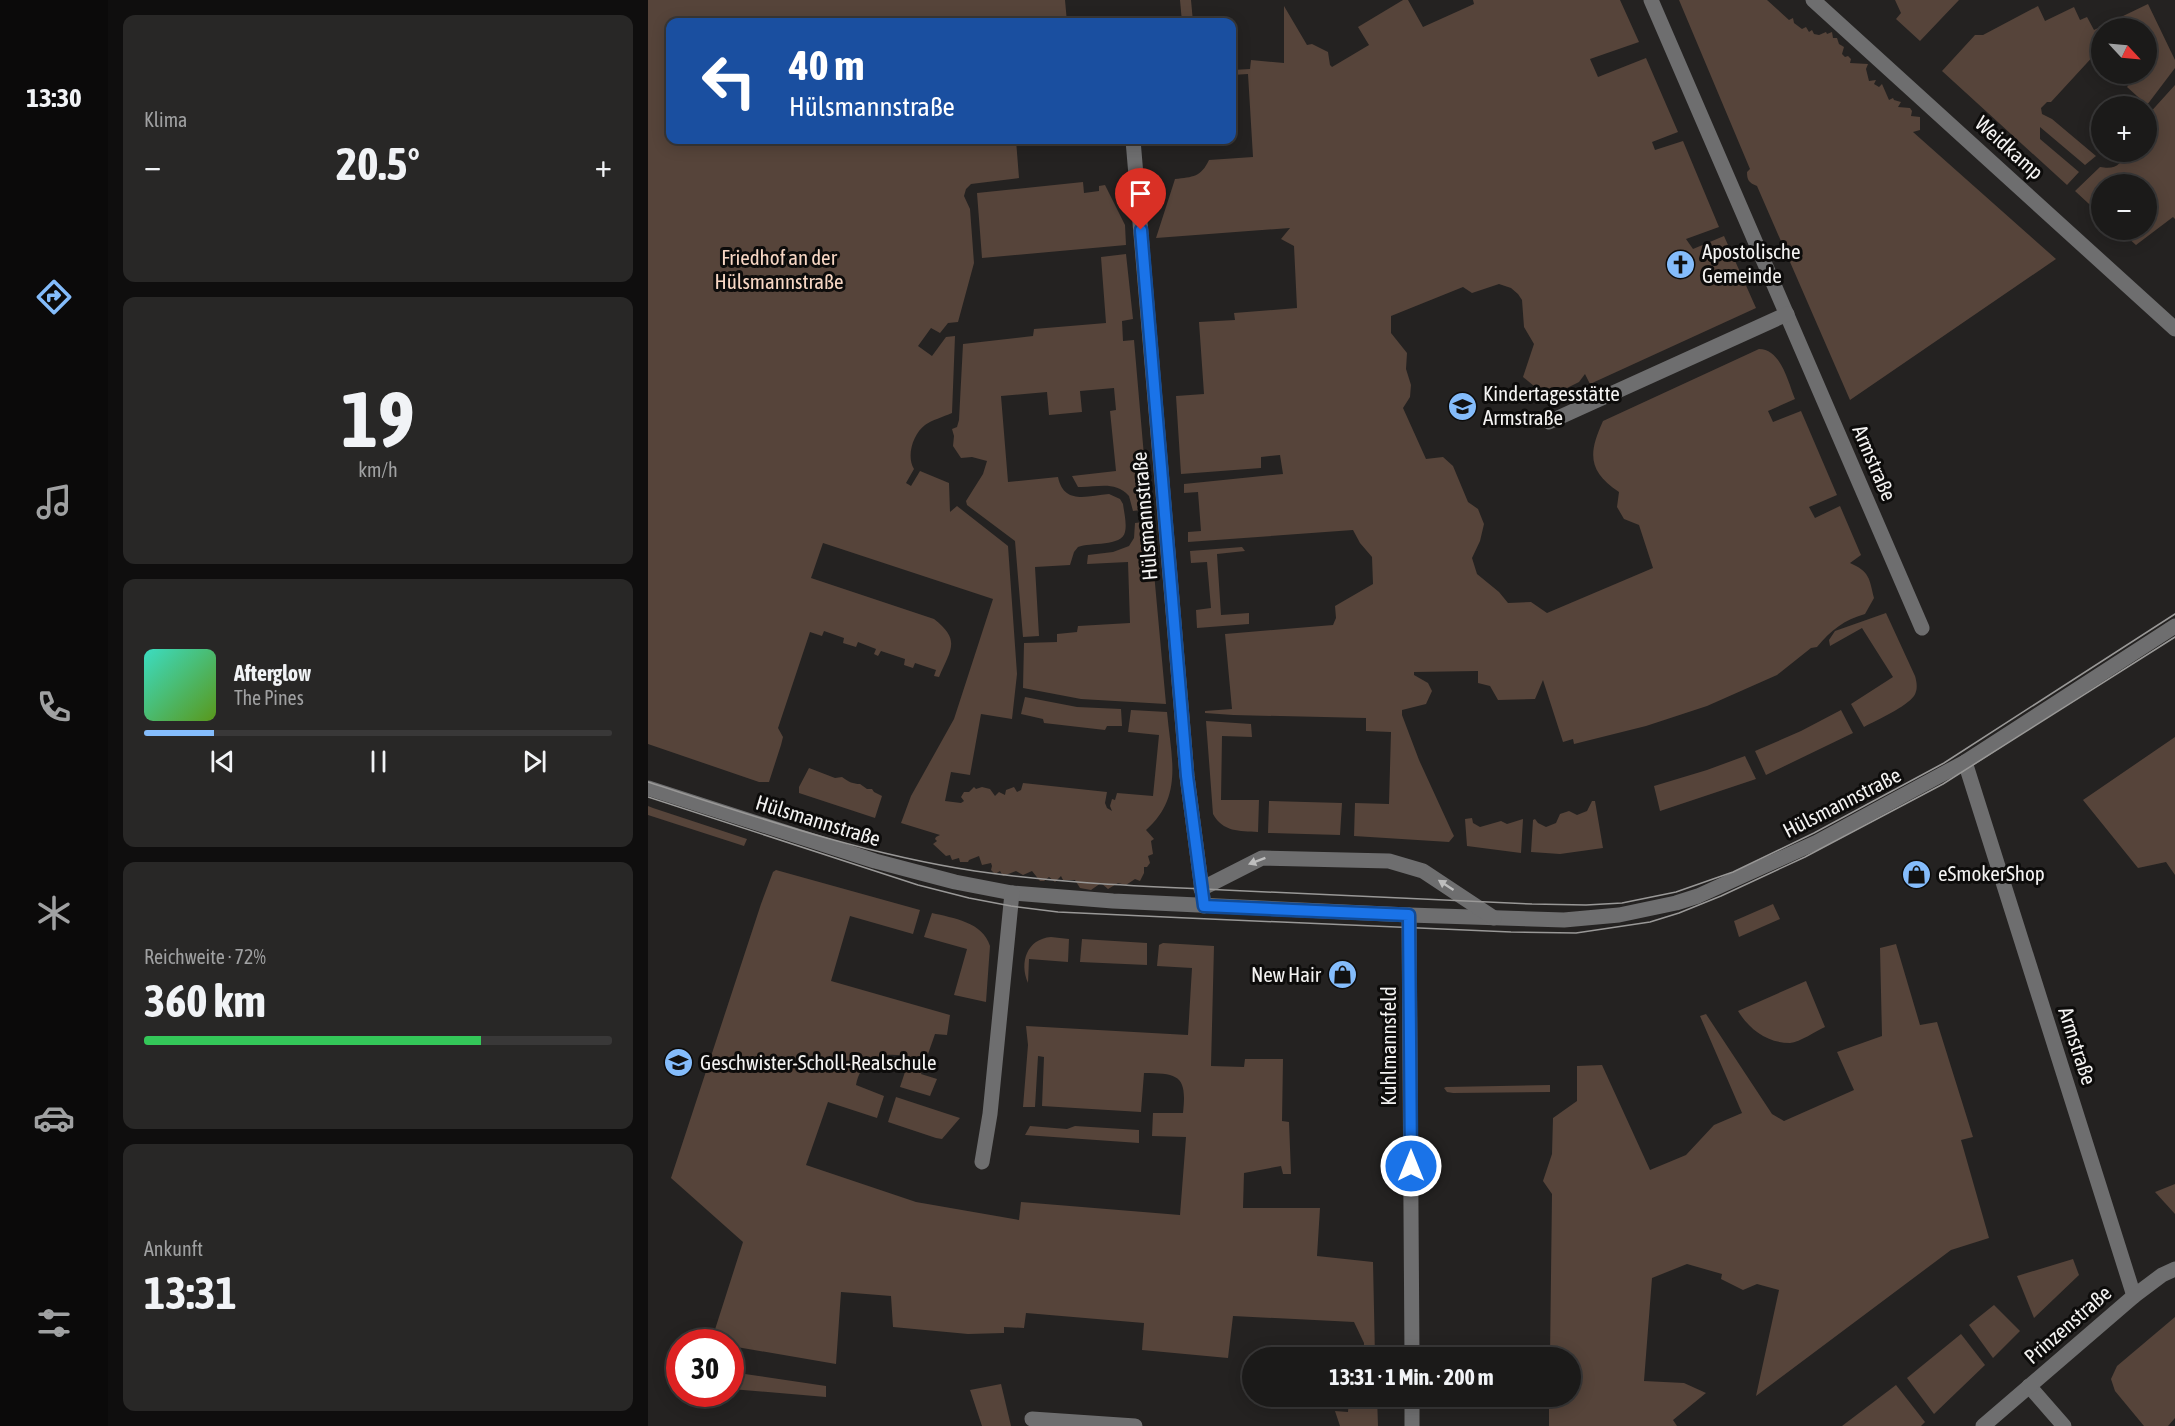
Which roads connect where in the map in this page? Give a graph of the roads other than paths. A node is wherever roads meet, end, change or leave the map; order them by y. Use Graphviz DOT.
graph roads {
  1 [pos="1651,0"];
  2 [pos="1813,0"];
  3 [pos="1133,144"];
  4 [pos="1787,314"];
  5 [pos="2175,329"];
  6 [pos="1549,422"];
  7 [pos="2175,626"];
  8 [pos="1922,628"];
  9 [pos="1965,762"];
  10 [pos="648,788"];
  11 [pos="1201,889"];
  12 [pos="1012,893"];
  13 [pos="1204,906"];
  14 [pos="1409,915"];
  15 [pos="1494,918"];
  16 [pos="982,1162"];
  17 [pos="2175,1269"];
  18 [pos="2134,1296"];
  19 [pos="1412,1347"];
  20 [pos="2029,1386"];
  21 [pos="1412,1407"];
  22 [pos="1032,1419"];
  23 [pos="1135,1426"];
  24 [pos="1412,1426"];
  25 [pos="1983,1426"];
  26 [pos="2064,1426"];
  1 -- 4 [label="street, Armstraße"];
  2 -- 5 [label="street, Weidkamp"];
  3 -- 11 [label="street, Hülsmannstraße"];
  4 -- 6 [label="street"];
  4 -- 8 [label="street, Armstraße"];
  7 -- 9 [label="street, Hülsmannstraße"];
  9 -- 15 [label="street, Hülsmannstraße"];
  9 -- 18 [label="street, Armstraße"];
  10 -- 12 [label="street, Hülsmannstraße"];
  11 -- 13 [label="street, Hülsmannstraße"];
  15 -- 11 [label="street, one-way"];
  12 -- 13 [label="street, Hülsmannstraße"];
  12 -- 16 [label="street"];
  13 -- 14 [label="street, Hülsmannstraße"];
  14 -- 15 [label="street, Hülsmannstraße"];
  14 -- 19 [label="street, Kuhlmannsfeld"];
  17 -- 18 [label="street"];
  18 -- 20 [label="street, Prinzenstraße"];
  20 -- 25 [label="street, Prinzenstraße"];
  20 -- 26 [label="street, Prinzenstraße"];
  21 -- 24 [label="street"];
  22 -- 23 [label="street"];
}
